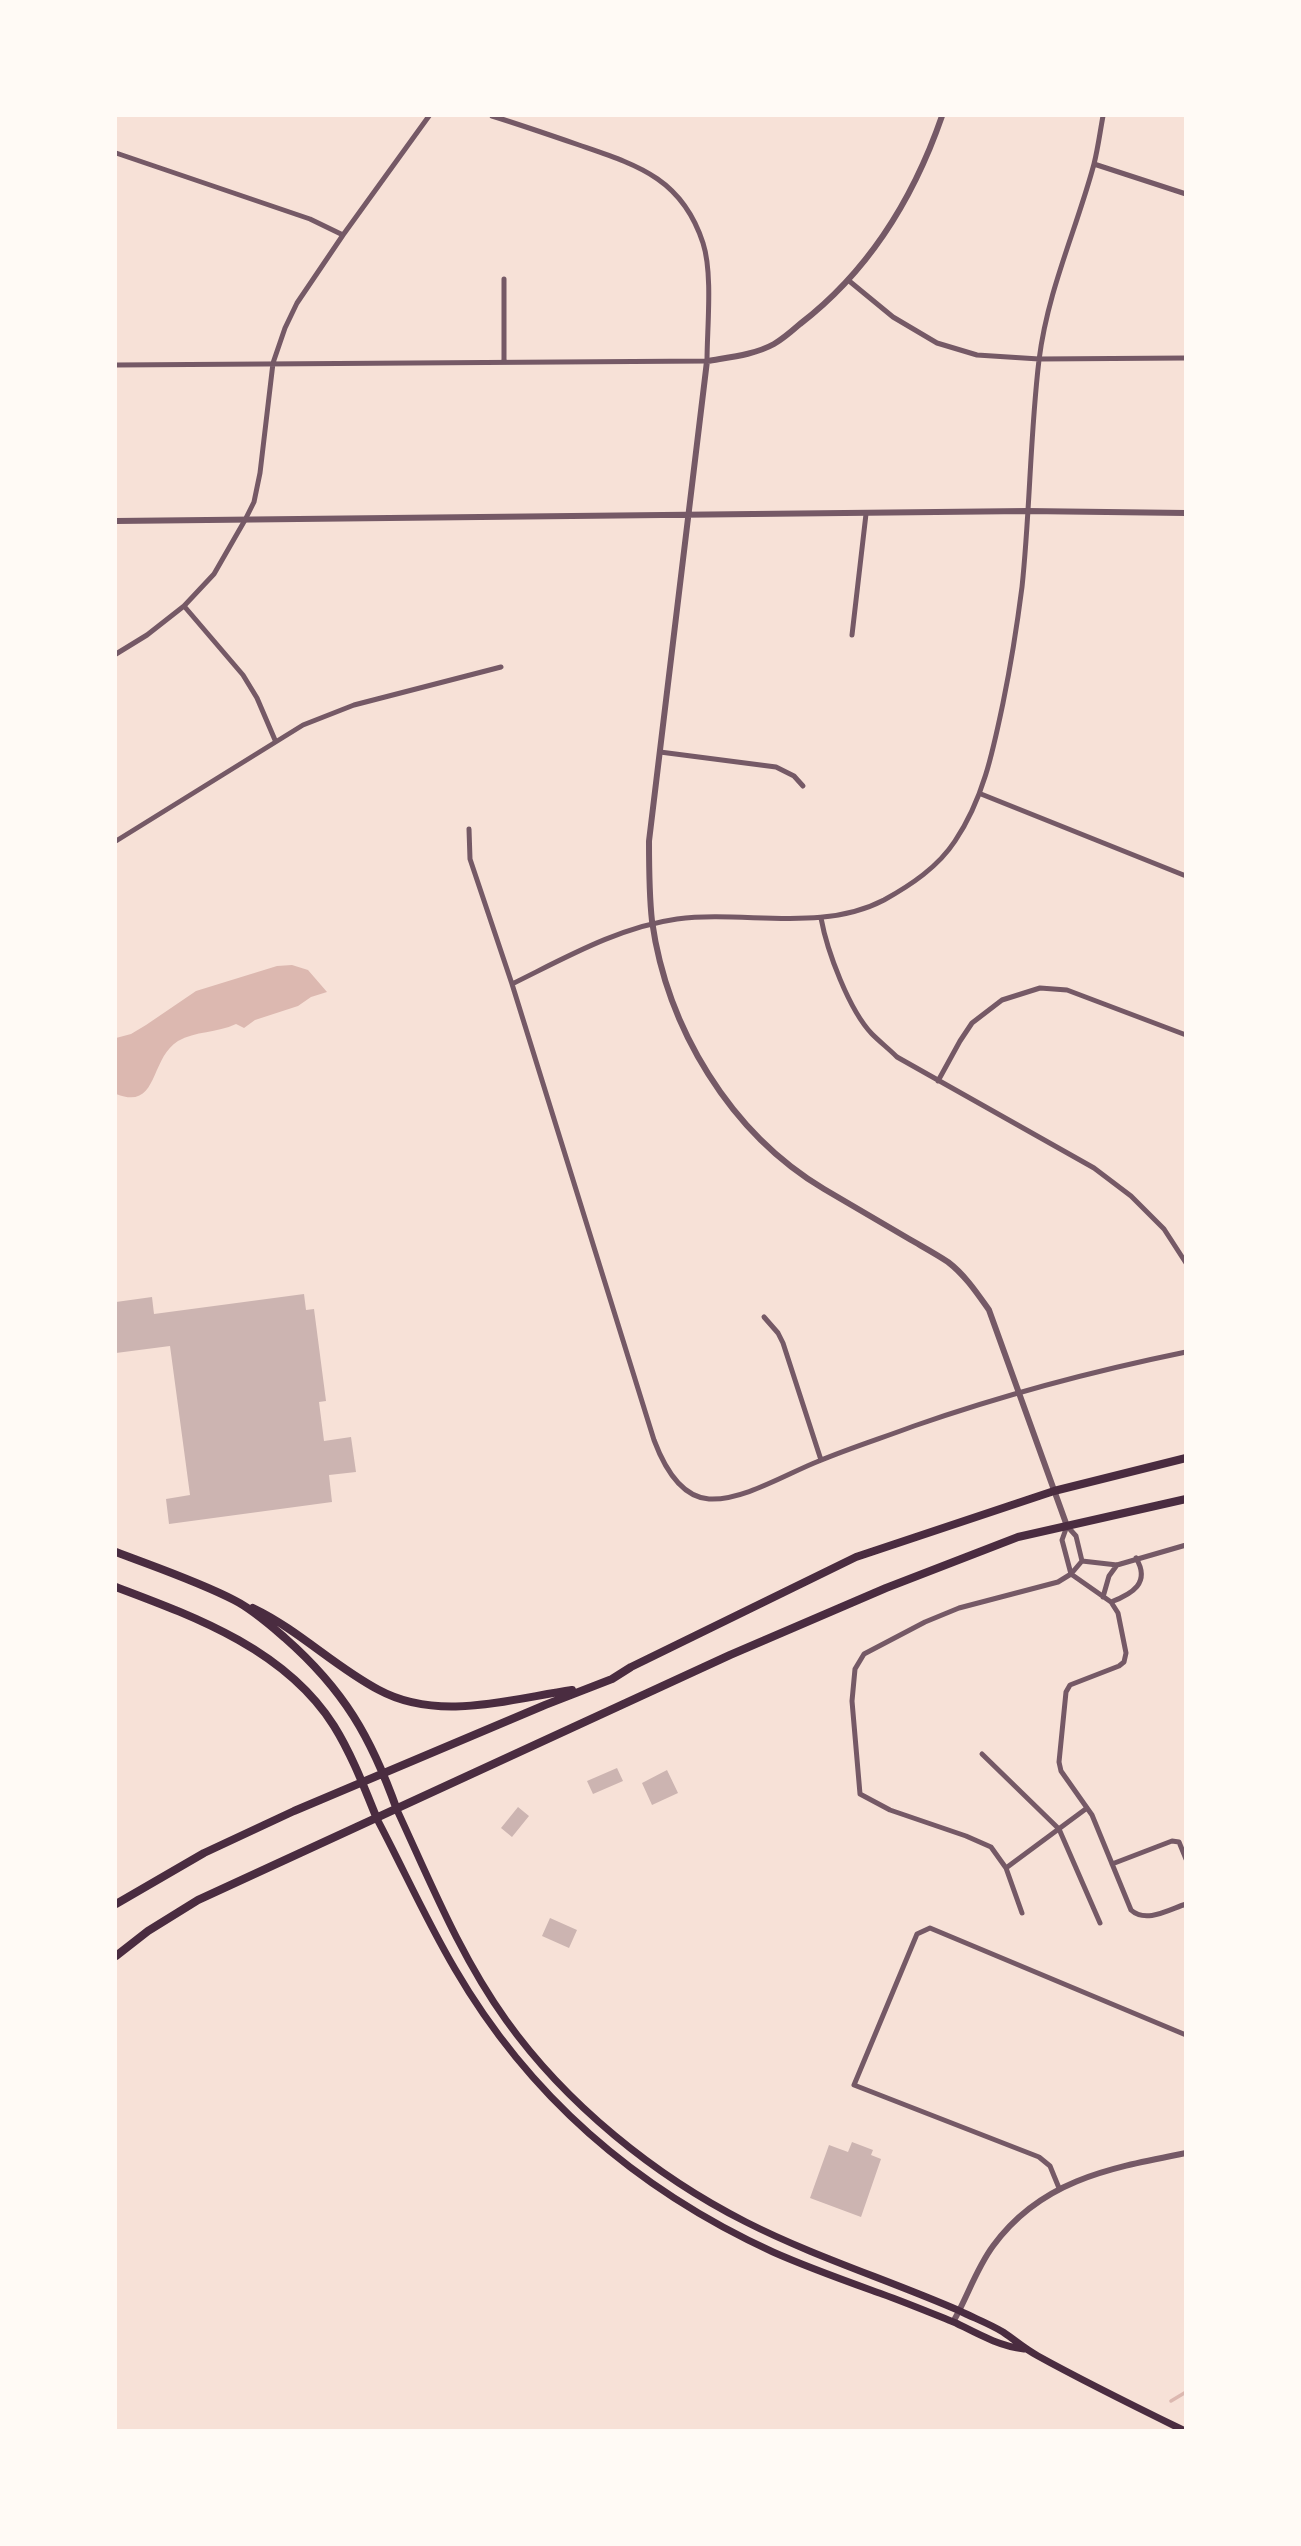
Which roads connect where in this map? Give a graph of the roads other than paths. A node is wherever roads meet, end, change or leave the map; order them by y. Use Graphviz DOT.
graph roads {
  1 [pos="429,116"];
  2 [pos="492,116"];
  3 [pos="942,116"];
  4 [pos="1103,116"];
  5 [pos="116,153"];
  6 [pos="1094,164"];
  7 [pos="1185,194"];
  8 [pos="343,235"];
  9 [pos="504,279"];
  10 [pos="848,280"];
  11 [pos="1185,358"];
  12 [pos="1040,359"];
  13 [pos="708,361"];
  14 [pos="504,362"];
  15 [pos="274,363"];
  16 [pos="116,365"];
  17 [pos="1027,511"];
  18 [pos="1185,513"];
  19 [pos="866,514"];
  20 [pos="689,516"];
  21 [pos="245,520"];
  22 [pos="116,521"];
  23 [pos="184,606"];
  24 [pos="852,635"];
  25 [pos="116,654"];
  26 [pos="501,667"];
  27 [pos="275,740"];
  28 [pos="660,752"];
  29 [pos="803,786"];
  30 [pos="981,794"];
  31 [pos="469,829"];
  32 [pos="116,841"];
  33 [pos="1185,876"];
  34 [pos="821,918"];
  35 [pos="653,923"];
  36 [pos="512,984"];
  37 [pos="1185,1035"];
  38 [pos="938,1081"];
  39 [pos="1185,1263"];
  40 [pos="764,1317"];
  41 [pos="1185,1352"];
  42 [pos="1019,1392"];
  43 [pos="1185,1458"];
  44 [pos="821,1460"];
  45 [pos="1054,1492"];
  46 [pos="1185,1499"];
  47 [pos="1067,1526"];
  48 [pos="1185,1545"];
  49 [pos="116,1552"];
  50 [pos="1136,1558"];
  51 [pos="1082,1562"];
  52 [pos="1117,1565"];
  53 [pos="1071,1574"];
  54 [pos="116,1587"];
  55 [pos="1103,1597"];
  56 [pos="236,1600"];
  57 [pos="1111,1602"];
  58 [pos="589,1688"];
  59 [pos="982,1754"];
  60 [pos="384,1773"];
  61 [pos="362,1782"];
  62 [pos="1087,1808"];
  63 [pos="397,1810"];
  64 [pos="377,1818"];
  65 [pos="1059,1829"];
  66 [pos="1185,1859"];
  67 [pos="1112,1864"];
  68 [pos="1006,1867"];
  69 [pos="116,1904"];
  70 [pos="1185,1904"];
  71 [pos="1022,1913"];
  72 [pos="1100,1923"];
  73 [pos="116,1956"];
  74 [pos="1185,2035"];
  75 [pos="1185,2153"];
  76 [pos="1059,2188"];
  77 [pos="960,2311"];
  78 [pos="953,2322"];
  79 [pos="1025,2349"];
  80 [pos="1183,2431"];
  1 -- 8 [label="street"];
  2 -- 13 [label="street"];
  3 -- 10 [label="street"];
  4 -- 6 [label="street"];
  5 -- 8 [label="street"];
  6 -- 7 [label="street"];
  6 -- 12 [label="street"];
  8 -- 15 [label="street"];
  9 -- 14 [label="street"];
  10 -- 12 [label="street"];
  10 -- 13 [label="street"];
  11 -- 12 [label="street"];
  12 -- 17 [label="street"];
  13 -- 14 [label="street"];
  13 -- 20 [label="street"];
  14 -- 15 [label="street"];
  15 -- 16 [label="street"];
  15 -- 21 [label="street"];
  17 -- 18 [label="street"];
  17 -- 19 [label="street"];
  17 -- 30 [label="street"];
  19 -- 20 [label="street"];
  19 -- 24 [label="street"];
  20 -- 21 [label="street"];
  20 -- 28 [label="street"];
  21 -- 22 [label="street"];
  21 -- 23 [label="street"];
  23 -- 25 [label="street"];
  23 -- 27 [label="street"];
  26 -- 27 [label="street"];
  27 -- 32 [label="street"];
  28 -- 29 [label="street"];
  28 -- 35 [label="street"];
  30 -- 33 [label="street"];
  30 -- 34 [label="street"];
  31 -- 36 [label="street"];
  34 -- 35 [label="street"];
  34 -- 38 [label="street"];
  35 -- 36 [label="street"];
  35 -- 42 [label="street"];
  36 -- 44 [label="street"];
  37 -- 38 [label="street"];
  38 -- 39 [label="street"];
  40 -- 44 [label="street"];
  41 -- 42 [label="street"];
  42 -- 44 [label="street"];
  42 -- 45 [label="street"];
  43 -- 45 [label="main road"];
  45 -- 47 [label="street"];
  45 -- 58 [label="main road"];
  46 -- 47 [label="main road"];
  47 -- 51 [label="street"];
  47 -- 53 [label="street"];
  47 -- 63 [label="main road"];
  48 -- 50 [label="street"];
  49 -- 56 [label="main road"];
  50 -- 52 [label="street"];
  50 -- 57 [label="street"];
  51 -- 52 [label="street"];
  51 -- 53 [label="street"];
  52 -- 55 [label="street"];
  53 -- 55 [label="street"];
  53 -- 68 [label="street"];
  54 -- 61 [label="main road"];
  55 -- 57 [label="street"];
  56 -- 58 [label="main road"];
  56 -- 60 [label="main road"];
  57 -- 62 [label="street"];
  58 -- 60 [label="main road"];
  59 -- 65 [label="street"];
  60 -- 61 [label="main road"];
  60 -- 63 [label="main road"];
  61 -- 64 [label="main road"];
  61 -- 69 [label="main road"];
  62 -- 65 [label="street"];
  62 -- 67 [label="street"];
  63 -- 64 [label="main road"];
  63 -- 77 [label="main road"];
  64 -- 73 [label="main road"];
  64 -- 78 [label="main road"];
  65 -- 68 [label="street"];
  65 -- 72 [label="street"];
  66 -- 67 [label="street"];
  67 -- 70 [label="street"];
  68 -- 71 [label="street"];
  74 -- 76 [label="street"];
  75 -- 76 [label="street"];
  76 -- 77 [label="street"];
  77 -- 78 [label="street"];
  77 -- 79 [label="main road"];
  78 -- 79 [label="main road"];
  79 -- 80 [label="main road"];
}
